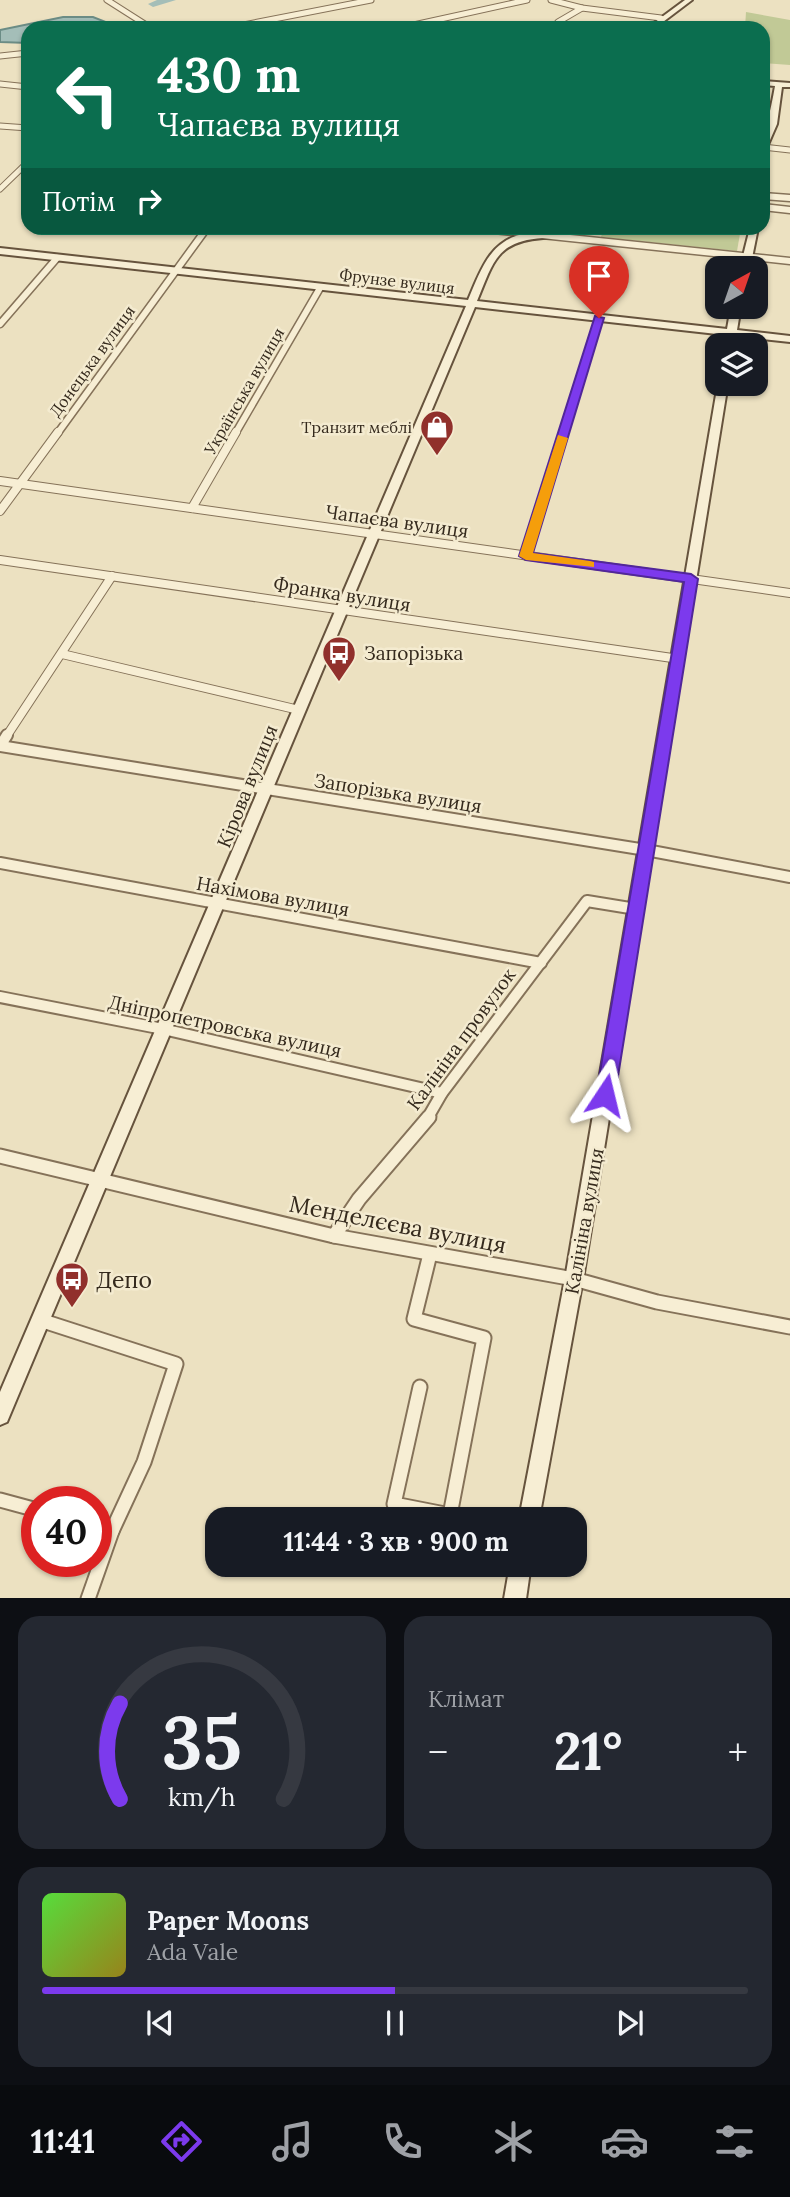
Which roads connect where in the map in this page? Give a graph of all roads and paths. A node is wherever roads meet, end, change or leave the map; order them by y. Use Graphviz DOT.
graph roads {
  1 [pos="107,0"];
  2 [pos="372,0"];
  3 [pos="527,0"];
  4 [pos="551,0"];
  5 [pos="689,0"];
  6 [pos="582,8"];
  7 [pos="661,18"];
  8 [pos="140,21"];
  9 [pos="264,21"];
  10 [pos="432,21"];
  11 [pos="560,21"];
  12 [pos="658,21"];
  13 [pos="21,54"];
  14 [pos="0,56"];
  15 [pos="770,83"];
  16 [pos="0,84"];
  17 [pos="779,84"];
  18 [pos="790,85"];
  19 [pos="21,86"];
  20 [pos="0,126"];
  21 [pos="21,128"];
  22 [pos="770,131"];
  23 [pos="770,148"];
  24 [pos="790,150"];
  25 [pos="21,169"];
  26 [pos="0,189"];
  27 [pos="770,196"];
  28 [pos="790,198"];
  29 [pos="770,208"];
  30 [pos="790,210"];
  31 [pos="202,235"];
  32 [pos="521,235"];
  33 [pos="547,235"];
  34 [pos="752,235"];
  35 [pos="0,251"];
  36 [pos="747,256"];
  37 [pos="57,258"];
  38 [pos="768,258"];
  39 [pos="790,261"];
  40 [pos="175,270"];
  41 [pos="320,288"];
  42 [pos="471,306"];
  43 [pos="599,318"];
  44 [pos="733,319"];
  45 [pos="0,324"];
  46 [pos="730,333"];
  47 [pos="768,337"];
  48 [pos="790,339"];
  49 [pos="721,396"];
  50 [pos="0,481"];
  51 [pos="21,484"];
  52 [pos="192,508"];
  53 [pos="0,512"];
  54 [pos="373,534"];
  55 [pos="526,556"];
  56 [pos="0,560"];
  57 [pos="112,576"];
  58 [pos="691,579"];
  59 [pos="790,593"];
  60 [pos="341,609"];
  61 [pos="62,654"];
  62 [pos="679,659"];
  63 [pos="299,710"];
  64 [pos="0,746"];
  65 [pos="267,790"];
  66 [pos="646,850"];
  67 [pos="0,863"];
  68 [pos="790,877"];
  69 [pos="219,904"];
  70 [pos="636,909"];
  71 [pos="541,963"];
  72 [pos="0,997"];
  73 [pos="163,1029"];
  74 [pos="442,1093"];
  75 [pos="0,1156"];
  76 [pos="103,1178"];
  77 [pos="334,1236"];
  78 [pos="430,1254"];
  79 [pos="574,1279"];
  80 [pos="40,1320"];
  81 [pos="790,1327"];
  82 [pos="420,1387"];
  83 [pos="0,1415"];
  84 [pos="0,1500"];
  85 [pos="21,1506"];
  86 [pos="531,1507"];
  87 [pos="112,1531"];
  88 [pos="96,1577"];
  89 [pos="519,1577"];
  90 [pos="88,1598"];
  91 [pos="515,1598"];
  1 -- 8 [label="street"];
  2 -- 9 [label="street"];
  3 -- 10 [label="street"];
  4 -- 6 [label="street"];
  5 -- 7 [label="street"];
  6 -- 7 [label="street"];
  6 -- 11 [label="street"];
  7 -- 12 [label="street"];
  13 -- 14 [label="street"];
  15 -- 17 [label="street"];
  16 -- 19 [label="street"];
  17 -- 18 [label="street"];
  17 -- 22 [label="street"];
  20 -- 21 [label="street"];
  23 -- 24 [label="street"];
  25 -- 26 [label="street"];
  27 -- 28 [label="street"];
  29 -- 30 [label="street"];
  31 -- 40 [label="street, Донецька вулиця"];
  32 -- 42 [label="street, Кірова вулиця"];
  33 -- 36 [label="street"];
  34 -- 36 [label="street"];
  35 -- 37 [label="street, Фрунзе вулиця"];
  37 -- 40 [label="street, Фрунзе вулиця"];
  37 -- 45 [label="street"];
  38 -- 39 [label="street"];
  40 -- 41 [label="street, Фрунзе вулиця"];
  40 -- 51 [label="street, Донецька вулиця"];
  41 -- 42 [label="street, Фрунзе вулиця"];
  41 -- 52 [label="street, Українська вулиця"];
  42 -- 43 [label="street, Фрунзе вулиця"];
  42 -- 54 [label="street, Кірова вулиця"];
  43 -- 46 [label="street, Фрунзе вулиця"];
  43 -- 55 [label="street"];
  44 -- 46 [label="street"];
  47 -- 48 [label="street, Фрунзе вулиця"];
  49 -- 58 [label="street, Калініна вулиця"];
  50 -- 51 [label="street, Чапаєва вулиця"];
  51 -- 52 [label="street, Чапаєва вулиця"];
  51 -- 53 [label="street, Донецька вулиця"];
  52 -- 54 [label="street, Чапаєва вулиця"];
  54 -- 55 [label="street, Чапаєва вулиця"];
  54 -- 60 [label="street, Кірова вулиця"];
  55 -- 58 [label="street, Чапаєва вулиця"];
  56 -- 57 [label="street, Франка вулиця"];
  57 -- 60 [label="street, Франка вулиця"];
  57 -- 61 [label="street"];
  58 -- 59 [label="street, Чапаєва вулиця"];
  58 -- 62 [label="street, Калініна вулиця"];
  60 -- 62 [label="street, Франка вулиця"];
  60 -- 63 [label="street, Кірова вулиця"];
  61 -- 63 [label="street"];
  61 -- 64 [label="street"];
  62 -- 66 [label="street, Калініна вулиця"];
  63 -- 65 [label="street, Кірова вулиця"];
  64 -- 65 [label="street, Запорізька вулиця"];
  65 -- 66 [label="street, Запорізька вулиця"];
  65 -- 69 [label="street, Кірова вулиця"];
  66 -- 68 [label="street, Запорізька вулиця"];
  66 -- 70 [label="street, Калініна вулиця"];
  67 -- 69 [label="street, Нахімова вулиця"];
  69 -- 71 [label="street, Нахімова вулиця"];
  69 -- 73 [label="street, Кірова вулиця"];
  70 -- 71 [label="street, Калініна провулок"];
  70 -- 79 [label="street, Калініна вулиця"];
  71 -- 74 [label="street, Калініна провулок"];
  72 -- 73 [label="street, Дніпропетровська вулиця"];
  73 -- 74 [label="street, Дніпропетровська вулиця"];
  73 -- 76 [label="street, Кірова вулиця"];
  74 -- 77 [label="street, Калініна провулок"];
  75 -- 76 [label="street, Менделєєва вулиця"];
  76 -- 77 [label="street, Менделєєва вулиця"];
  76 -- 80 [label="street, Кірова вулиця"];
  77 -- 78 [label="street, Менделєєва вулиця"];
  78 -- 79 [label="street, Менделєєва вулиця"];
  78 -- 82 [label="street"];
  79 -- 81 [label="street, Менделєєва вулиця"];
  79 -- 86 [label="street, Калініна вулиця"];
  80 -- 83 [label="street, Кірова вулиця"];
  80 -- 87 [label="street"];
  84 -- 85 [label="street"];
  88 -- 90 [label="street"];
  89 -- 91 [label="street"];
}
